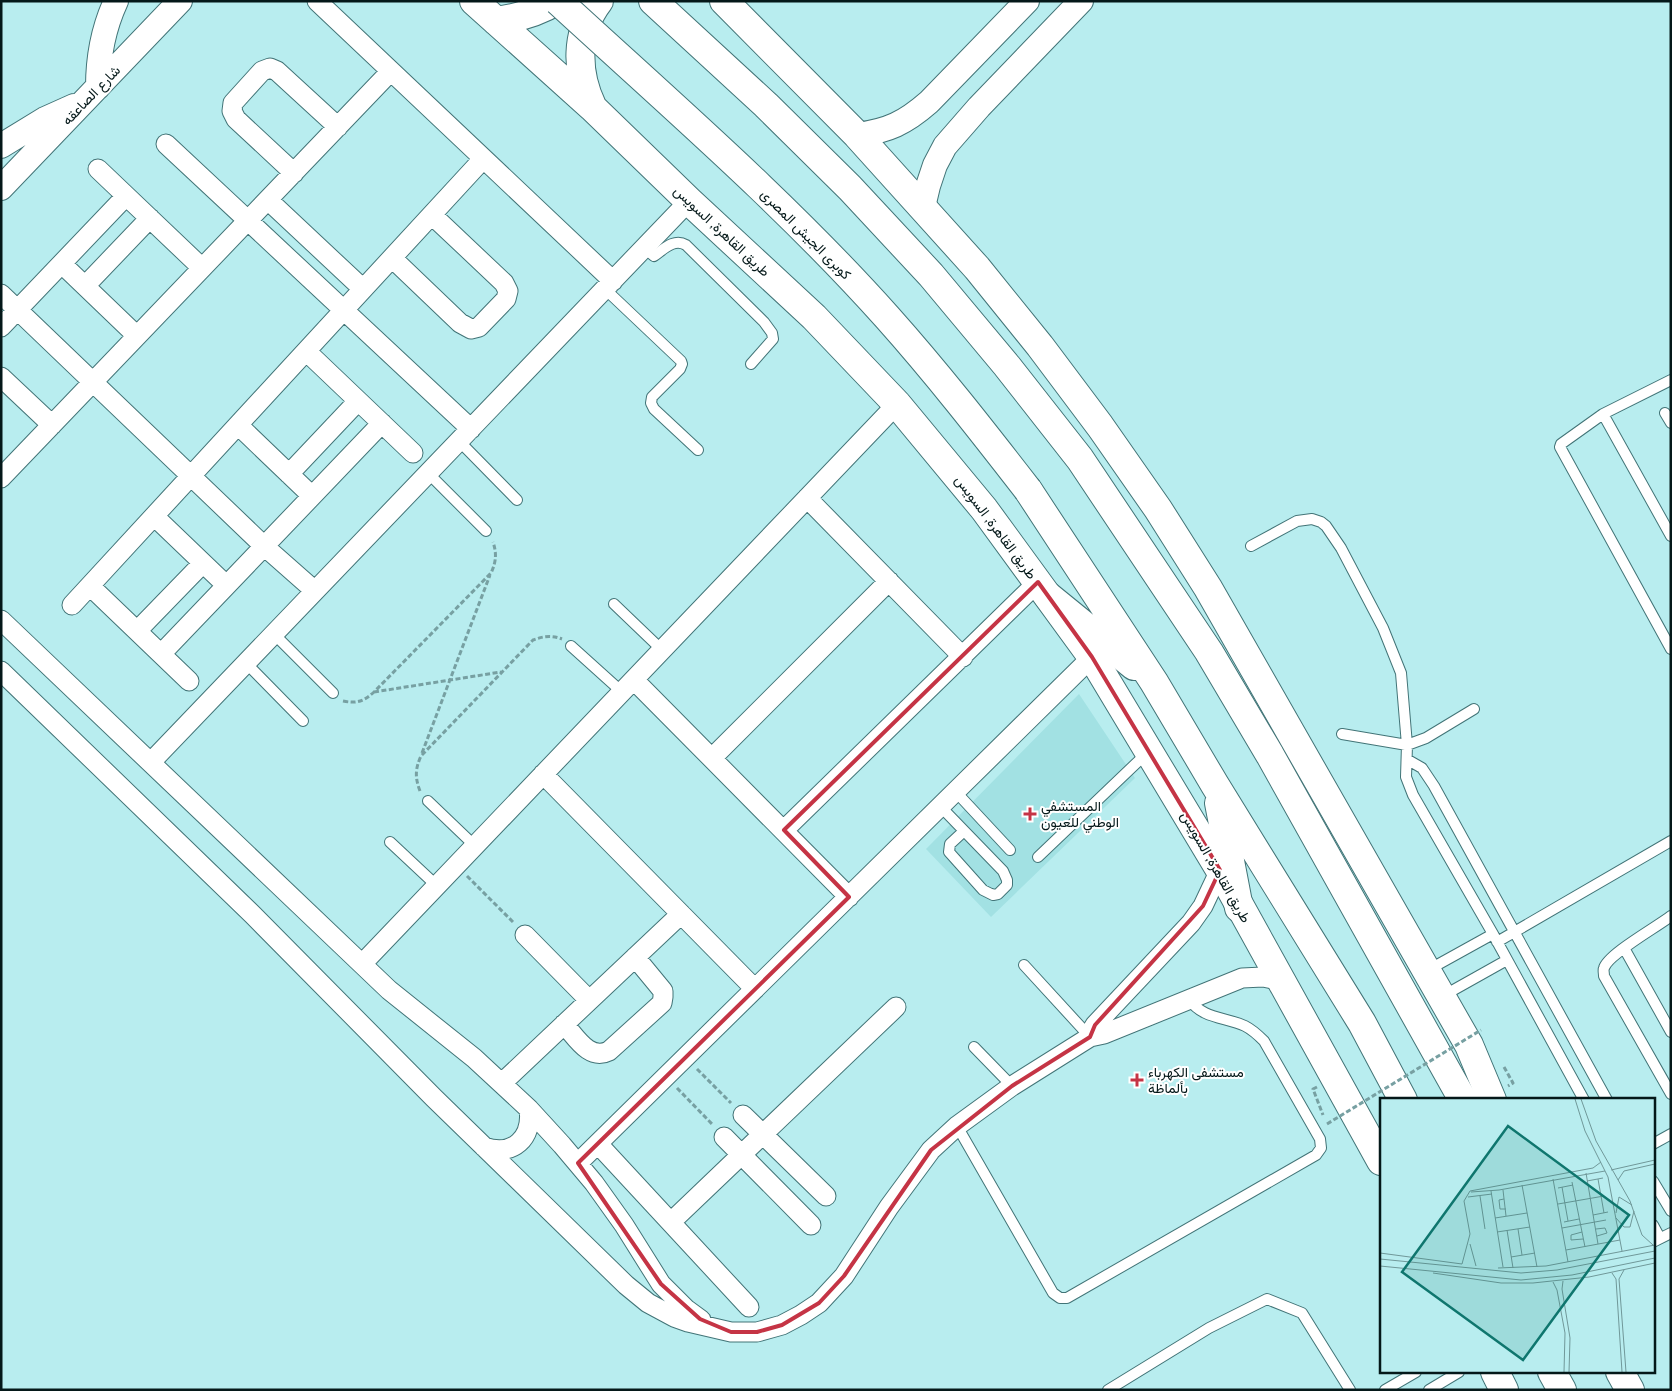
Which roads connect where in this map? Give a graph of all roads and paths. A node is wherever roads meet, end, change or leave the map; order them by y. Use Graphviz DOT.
graph roads {
  1 [pos="116,1"];
  2 [pos="180,1"];
  3 [pos="317,1"];
  4 [pos="474,1"];
  5 [pos="557,1"];
  6 [pos="599,1"];
  7 [pos="653,1"];
  8 [pos="724,1"];
  9 [pos="1027,1"];
  10 [pos="1080,1"];
  11 [pos="496,21"];
  12 [pos="391,71"];
  13 [pos="951,79"];
  14 [pos="92,95"];
  15 [pos="979,106"];
  16 [pos="592,107"];
  17 [pos="338,127"];
  18 [pos="857,135"];
  19 [pos="166,144"];
  20 [pos="1,146"];
  21 [pos="483,158"];
  22 [pos="98,169"];
  23 [pos="294,173"];
  24 [pos="1,188"];
  25 [pos="126,196"];
  26 [pos="268,200"];
  27 [pos="689,201"];
  28 [pos="923,207"];
  29 [pos="432,215"];
  30 [pos="150,218"];
  31 [pos="248,220"];
  32 [pos="644,248"];
  33 [pos="392,258"];
  34 [pos="62,264"];
  35 [pos="202,268"];
  36 [pos="609,285"];
  37 [pos="85,286"];
  38 [pos="363,289"];
  39 [pos="1,294"];
  40 [pos="18,309"];
  41 [pos="343,311"];
  42 [pos="1,327"];
  43 [pos="137,336"];
  44 [pos="306,351"];
  45 [pos="751,364"];
  46 [pos="1,377"];
  47 [pos="1671,380"];
  48 [pos="94,381"];
  49 [pos="358,401"];
  50 [pos="897,404"];
  51 [pos="1665,412"];
  52 [pos="1603,414"];
  53 [pos="382,423"];
  54 [pos="1671,423"];
  55 [pos="52,425"];
  56 [pos="238,425"];
  57 [pos="465,435"];
  58 [pos="698,450"];
  59 [pos="414,453"];
  60 [pos="428,473"];
  61 [pos="289,474"];
  62 [pos="191,476"];
  63 [pos="1,478"];
  64 [pos="312,496"];
  65 [pos="807,498"];
  66 [pos="517,500"];
  67 [pos="154,516"];
  68 [pos="486,531"];
  69 [pos="1671,536"];
  70 [pos="264,546"];
  71 [pos="1251,546"];
  72 [pos="203,563"];
  73 [pos="491,573"];
  74 [pos="889,581"];
  75 [pos="226,585"];
  76 [pos="90,586"];
  77 [pos="1043,589"];
  78 [pos="315,592"];
  79 [pos="614,604"];
  80 [pos="72,605"];
  81 [pos="1,620"];
  82 [pos="138,631"];
  83 [pos="274,634"];
  84 [pos="571,646"];
  85 [pos="1671,649"];
  86 [pos="662,650"];
  87 [pos="160,654"];
  88 [pos="963,656"];
  89 [pos="1092,656"];
  90 [pos="246,663"];
  91 [pos="1,671"];
  92 [pos="503,671"];
  93 [pos="188,680"];
  94 [pos="450,680"];
  95 [pos="1154,682"];
  96 [pos="628,686"];
  97 [pos="374,692"];
  98 [pos="332,693"];
  99 [pos="1474,709"];
  100 [pos="303,721"];
  101 [pos="1342,734"];
  102 [pos="1407,745"];
  103 [pos="1149,750"];
  104 [pos="421,756"];
  105 [pos="712,758"];
  106 [pos="1408,760"];
  107 [pos="151,762"];
  108 [pos="543,774"];
  109 [pos="1215,784"];
  110 [pos="956,792"];
  111 [pos="428,801"];
  112 [pos="941,807"];
  113 [pos="784,830"];
  114 [pos="964,831"];
  115 [pos="390,842"];
  116 [pos="1670,843"];
  117 [pos="475,846"];
  118 [pos="1010,850"];
  119 [pos="1038,857"];
  120 [pos="456,865"];
  121 [pos="1220,870"];
  122 [pos="437,886"];
  123 [pos="849,897"];
  124 [pos="1239,908"];
  125 [pos="681,914"];
  126 [pos="1671,916"];
  127 [pos="1514,933"];
  128 [pos="525,935"];
  129 [pos="1495,938"];
  130 [pos="1624,948"];
  131 [pos="635,957"];
  132 [pos="1507,960"];
  133 [pos="362,964"];
  134 [pos="1024,965"];
  135 [pos="1425,972"];
  136 [pos="1282,981"];
  137 [pos="755,990"];
  138 [pos="1441,997"];
  139 [pos="1189,999"];
  140 [pos="589,1000"];
  141 [pos="896,1007"];
  142 [pos="564,1024"];
  143 [pos="1481,1030"];
  144 [pos="1671,1032"];
  145 [pos="1090,1037"];
  146 [pos="974,1047"];
  147 [pos="686,1058"];
  148 [pos="666,1077"];
  149 [pos="502,1083"];
  150 [pos="1012,1086"];
  151 [pos="1313,1089"];
  152 [pos="1671,1094"];
  153 [pos="1402,1098"];
  154 [pos="1462,1098"];
  155 [pos="1491,1098"];
  156 [pos="1583,1098"];
  157 [pos="1607,1098"];
  158 [pos="529,1109"];
  159 [pos="743,1115"];
  160 [pos="957,1126"];
  161 [pos="763,1134"];
  162 [pos="1671,1134"];
  163 [pos="724,1136"];
  164 [pos="1654,1143"];
  165 [pos="598,1144"];
  166 [pos="484,1147"];
  167 [pos="742,1155"];
  168 [pos="1380,1159"];
  169 [pos="790,1161"];
  170 [pos="578,1163"];
  171 [pos="770,1183"];
  172 [pos="1654,1183"];
  173 [pos="826,1196"];
  174 [pos="1671,1211"];
  175 [pos="671,1222"];
  176 [pos="811,1225"];
  177 [pos="1671,1232"];
  178 [pos="1657,1240"];
  179 [pos="749,1307"];
  180 [pos="716,1328"];
  181 [pos="1413,1374"];
  182 [pos="1456,1374"];
  183 [pos="1496,1374"];
  184 [pos="1553,1374"];
  185 [pos="1621,1374"];
  186 [pos="1108,1390"];
  187 [pos="1350,1390"];
  188 [pos="1385,1390"];
  189 [pos="1428,1390"];
  190 [pos="1504,1390"];
  191 [pos="1562,1390"];
  192 [pos="1630,1390"];
  1 -- 14 [label="street"];
  2 -- 14 [label="street, شارع الصاعقه"];
  3 -- 12 [label="street"];
  4 -- 11 [label="main road, طريق القاهرة, السويس"];
  5 -- 11 [label="main road"];
  5 -- 95 [label="main road, كوبرى الجيش المصرى, bridge"];
  6 -- 16 [label="main road"];
  7 -- 154 [label="main road"];
  8 -- 18 [label="main road"];
  9 -- 13 [label="street"];
  10 -- 15 [label="street"];
  11 -- 16 [label="main road, طريق القاهرة, السويس"];
  12 -- 17 [label="street"];
  12 -- 21 [label="street"];
  13 -- 15 [label="street"];
  13 -- 18 [label="street"];
  14 -- 20 [label="street"];
  14 -- 24 [label="street, شارع الصاعقه"];
  15 -- 28 [label="street"];
  16 -- 27 [label="main road, طريق القاهرة, السويس"];
  17 -- 23 [label="street"];
  17 -- 23 [label="street"];
  18 -- 28 [label="main road"];
  19 -- 31 [label="street"];
  21 -- 29 [label="street"];
  21 -- 36 [label="street"];
  22 -- 25 [label="street"];
  23 -- 26 [label="street"];
  25 -- 30 [label="street"];
  25 -- 34 [label="street"];
  26 -- 31 [label="street"];
  26 -- 38 [label="street"];
  27 -- 32 [label="street"];
  27 -- 50 [label="main road, طريق القاهرة, السويس"];
  28 -- 135 [label="main road"];
  29 -- 33 [label="street"];
  29 -- 33 [label="street"];
  30 -- 35 [label="street"];
  30 -- 37 [label="street"];
  31 -- 35 [label="street"];
  31 -- 41 [label="street"];
  32 -- 36 [label="street"];
  32 -- 45 [label="lane"];
  33 -- 38 [label="street"];
  34 -- 37 [label="street"];
  34 -- 40 [label="street"];
  35 -- 43 [label="street"];
  36 -- 57 [label="street"];
  36 -- 58 [label="lane"];
  37 -- 43 [label="street"];
  38 -- 41 [label="street"];
  39 -- 40 [label="street"];
  40 -- 42 [label="street"];
  40 -- 48 [label="street"];
  41 -- 44 [label="street"];
  41 -- 57 [label="street"];
  43 -- 48 [label="street"];
  44 -- 49 [label="street"];
  44 -- 56 [label="street"];
  46 -- 55 [label="street"];
  47 -- 52 [label="lane"];
  48 -- 55 [label="street"];
  48 -- 62 [label="street"];
  49 -- 53 [label="street"];
  49 -- 61 [label="street"];
  50 -- 65 [label="street"];
  50 -- 77 [label="main road, طريق القاهرة, السويس"];
  51 -- 54 [label="lane"];
  52 -- 69 [label="lane"];
  52 -- 85 [label="lane"];
  53 -- 59 [label="street"];
  53 -- 64 [label="street"];
  55 -- 63 [label="street"];
  56 -- 61 [label="street"];
  56 -- 62 [label="street"];
  57 -- 60 [label="street"];
  57 -- 66 [label="lane"];
  60 -- 68 [label="lane"];
  60 -- 78 [label="street"];
  61 -- 64 [label="street"];
  62 -- 67 [label="street"];
  62 -- 70 [label="street"];
  64 -- 70 [label="street"];
  65 -- 74 [label="street"];
  65 -- 86 [label="street"];
  67 -- 72 [label="street"];
  67 -- 76 [label="street"];
  68 -- 73 [label="path"];
  70 -- 75 [label="street"];
  70 -- 78 [label="street"];
  71 -- 102 [label="lane"];
  72 -- 75 [label="street"];
  72 -- 82 [label="street"];
  73 -- 94 [label="path"];
  73 -- 97 [label="path"];
  74 -- 88 [label="street"];
  74 -- 105 [label="street"];
  75 -- 87 [label="street"];
  76 -- 80 [label="street"];
  76 -- 82 [label="street"];
  77 -- 88 [label="street"];
  77 -- 89 [label="main road, طريق القاهرة, السويس"];
  77 -- 95 [label="main road"];
  78 -- 83 [label="street"];
  79 -- 86 [label="lane"];
  81 -- 107 [label="street"];
  82 -- 87 [label="street"];
  83 -- 90 [label="street"];
  83 -- 98 [label="lane"];
  84 -- 92 [label="path"];
  84 -- 96 [label="lane"];
  86 -- 96 [label="street"];
  87 -- 93 [label="street"];
  88 -- 113 [label="street"];
  89 -- 103 [label="main road, طريق القاهرة, السويس"];
  89 -- 110 [label="street"];
  90 -- 100 [label="lane"];
  90 -- 107 [label="street"];
  91 -- 166 [label="street"];
  92 -- 94 [label="path"];
  92 -- 104 [label="path"];
  94 -- 97 [label="path"];
  94 -- 104 [label="path"];
  95 -- 109 [label="main road"];
  96 -- 105 [label="street"];
  96 -- 108 [label="street"];
  97 -- 98 [label="path"];
  99 -- 102 [label="lane"];
  101 -- 102 [label="lane"];
  102 -- 106 [label="lane"];
  103 -- 119 [label="lane"];
  103 -- 121 [label="main road, طريق القاهرة, السويس"];
  104 -- 111 [label="path"];
  105 -- 113 [label="street"];
  106 -- 127 [label="lane"];
  106 -- 129 [label="lane"];
  107 -- 133 [label="street"];
  108 -- 117 [label="street"];
  108 -- 125 [label="street"];
  109 -- 124 [label="main road"];
  109 -- 153 [label="main road"];
  110 -- 112 [label="street"];
  110 -- 118 [label="lane"];
  111 -- 117 [label="lane"];
  112 -- 114 [label="lane"];
  112 -- 123 [label="street"];
  113 -- 123 [label="street"];
  114 -- 114 [label="lane"];
  115 -- 122 [label="lane"];
  116 -- 127 [label="lane"];
  117 -- 120 [label="street"];
  120 -- 122 [label="street"];
  120 -- 128 [label="path"];
  121 -- 124 [label="main road, طريق القاهرة, السويس"];
  121 -- 145 [label="street"];
  122 -- 133 [label="street"];
  123 -- 137 [label="street"];
  124 -- 136 [label="main road, طريق القاهرة, السويس"];
  125 -- 131 [label="street"];
  125 -- 137 [label="street"];
  126 -- 130 [label="lane"];
  127 -- 129 [label="lane"];
  127 -- 157 [label="lane"];
  128 -- 140 [label="street"];
  129 -- 132 [label="lane"];
  129 -- 135 [label="lane"];
  130 -- 144 [label="lane"];
  130 -- 152 [label="lane"];
  131 -- 140 [label="street"];
  131 -- 142 [label="street"];
  132 -- 138 [label="lane"];
  132 -- 156 [label="lane"];
  133 -- 149 [label="street"];
  134 -- 145 [label="lane"];
  135 -- 138 [label="main road"];
  136 -- 139 [label="street"];
  136 -- 168 [label="main road, طريق القاهرة, السويس"];
  137 -- 147 [label="street"];
  138 -- 155 [label="main road"];
  139 -- 145 [label="street"];
  139 -- 160 [label="lane"];
  140 -- 142 [label="street"];
  141 -- 161 [label="street"];
  142 -- 149 [label="street"];
  143 -- 151 [label="path, bridge"];
  145 -- 150 [label="street"];
  146 -- 150 [label="lane"];
  147 -- 148 [label="street"];
  147 -- 159 [label="path"];
  148 -- 163 [label="path"];
  148 -- 165 [label="street"];
  149 -- 158 [label="street"];
  150 -- 160 [label="street"];
  158 -- 166 [label="street"];
  158 -- 170 [label="street"];
  159 -- 161 [label="street"];
  160 -- 180 [label="street"];
  161 -- 167 [label="street"];
  161 -- 169 [label="street"];
  162 -- 164 [label="lane"];
  163 -- 167 [label="street"];
  165 -- 170 [label="street"];
  165 -- 175 [label="street"];
  166 -- 180 [label="street"];
  167 -- 171 [label="street"];
  167 -- 175 [label="street"];
  169 -- 171 [label="street"];
  169 -- 173 [label="street"];
  170 -- 180 [label="street"];
  171 -- 176 [label="street"];
  172 -- 174 [label="lane"];
  175 -- 179 [label="street"];
  177 -- 178 [label="lane"];
  181 -- 188 [label="lane"];
  182 -- 189 [label="lane"];
  183 -- 190 [label="main road"];
  184 -- 191 [label="main road"];
  185 -- 192 [label="main road"];
  186 -- 187 [label="lane"];
}
